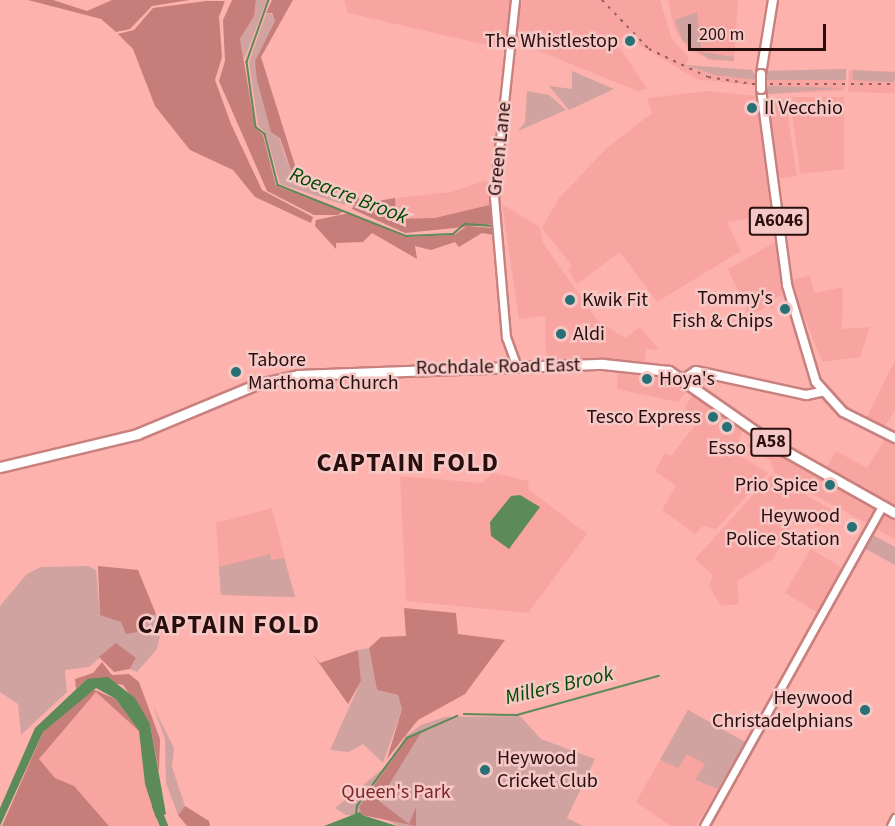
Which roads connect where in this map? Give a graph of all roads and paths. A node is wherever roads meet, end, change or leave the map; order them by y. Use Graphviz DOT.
graph roads {
  1 [pos="515,0"];
  2 [pos="773,0"];
  3 [pos="517,367"];
  4 [pos="684,379"];
  5 [pos="822,392"];
  6 [pos="895,438"];
  7 [pos="0,467"];
  8 [pos="882,506"];
  9 [pos="895,513"];
  10 [pos="895,818"];
  11 [pos="704,826"];
  12 [pos="891,826"];
  1 -- 3 [label="street, Green Lane"];
  2 -- 5 [label="main road, A6046, bridge"];
  3 -- 4 [label="highway, Rochdale Road East / A58"];
  3 -- 7 [label="highway, Rochdale Road East / A58"];
  4 -- 5 [label="main road"];
  4 -- 8 [label="highway, A58"];
  5 -- 6 [label="main road, A6046"];
  8 -- 9 [label="highway, A58"];
  8 -- 11 [label="street"];
  10 -- 12 [label="street"];
}
